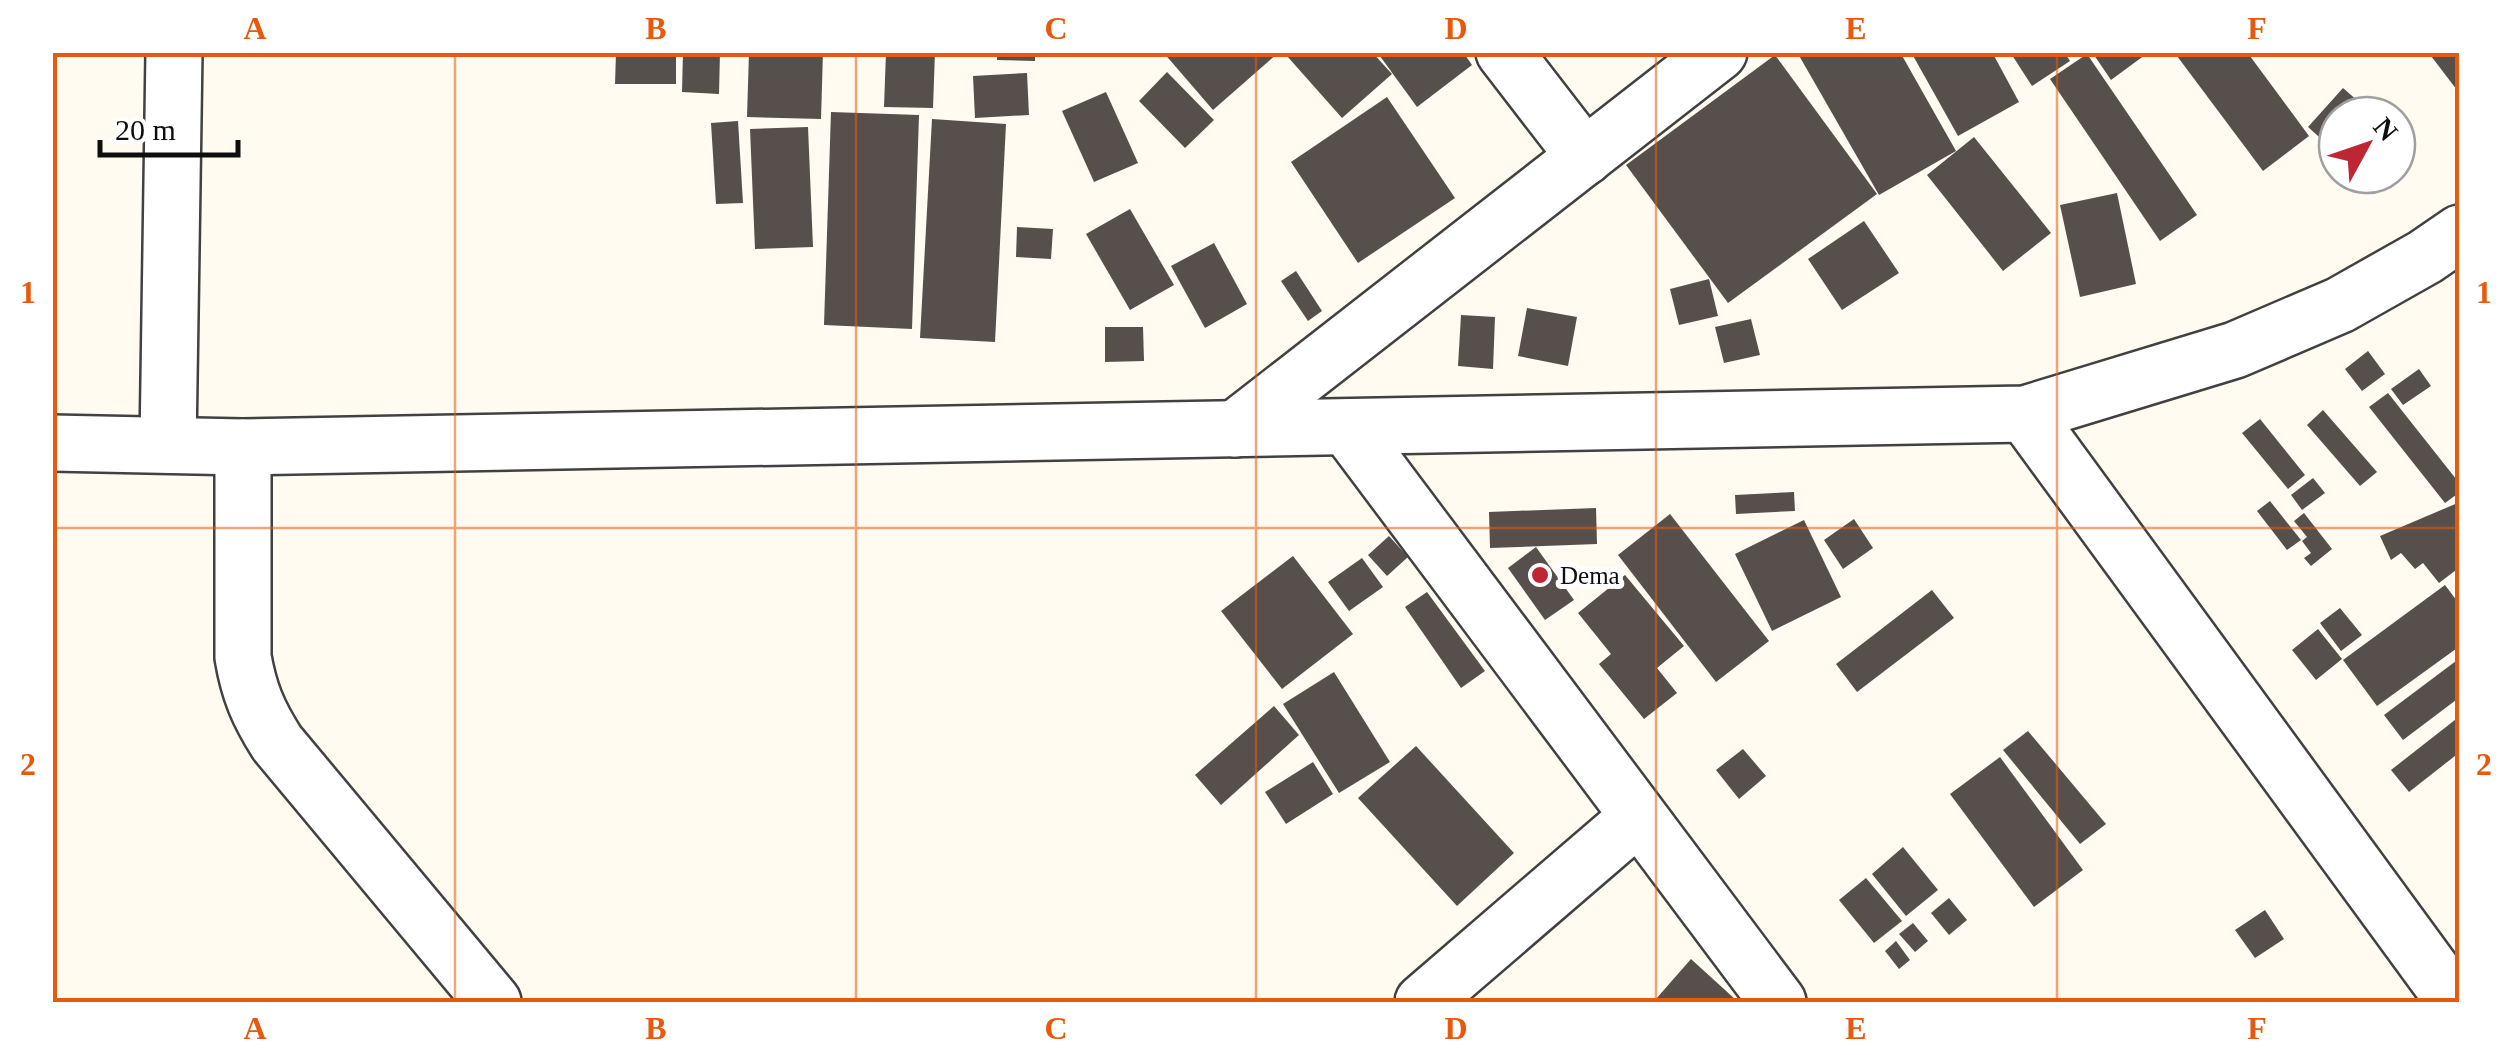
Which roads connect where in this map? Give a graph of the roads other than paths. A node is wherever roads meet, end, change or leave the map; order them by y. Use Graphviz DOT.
graph roads {
  1 [pos="174,52"];
  2 [pos="1504,52"];
  3 [pos="1718,52"];
  4 [pos="1585,157"];
  5 [pos="2460,233"];
  6 [pos="2025,414"];
  7 [pos="1347,426"];
  8 [pos="1235,429"];
  9 [pos="52,442"];
  10 [pos="168,445"];
  11 [pos="243,447"];
  12 [pos="1638,817"];
  13 [pos="2456,998"];
  14 [pos="493,1002"];
  15 [pos="1423,1002"];
  16 [pos="1778,1002"];
  1 -- 10 [label="street"];
  2 -- 4 [label="street"];
  3 -- 4 [label="street"];
  4 -- 8 [label="street"];
  5 -- 6 [label="street"];
  6 -- 7 [label="street"];
  6 -- 13 [label="street"];
  7 -- 8 [label="street"];
  7 -- 12 [label="street"];
  8 -- 11 [label="street"];
  9 -- 10 [label="street"];
  10 -- 11 [label="street"];
  11 -- 14 [label="street"];
  12 -- 15 [label="street"];
  12 -- 16 [label="street"];
}
